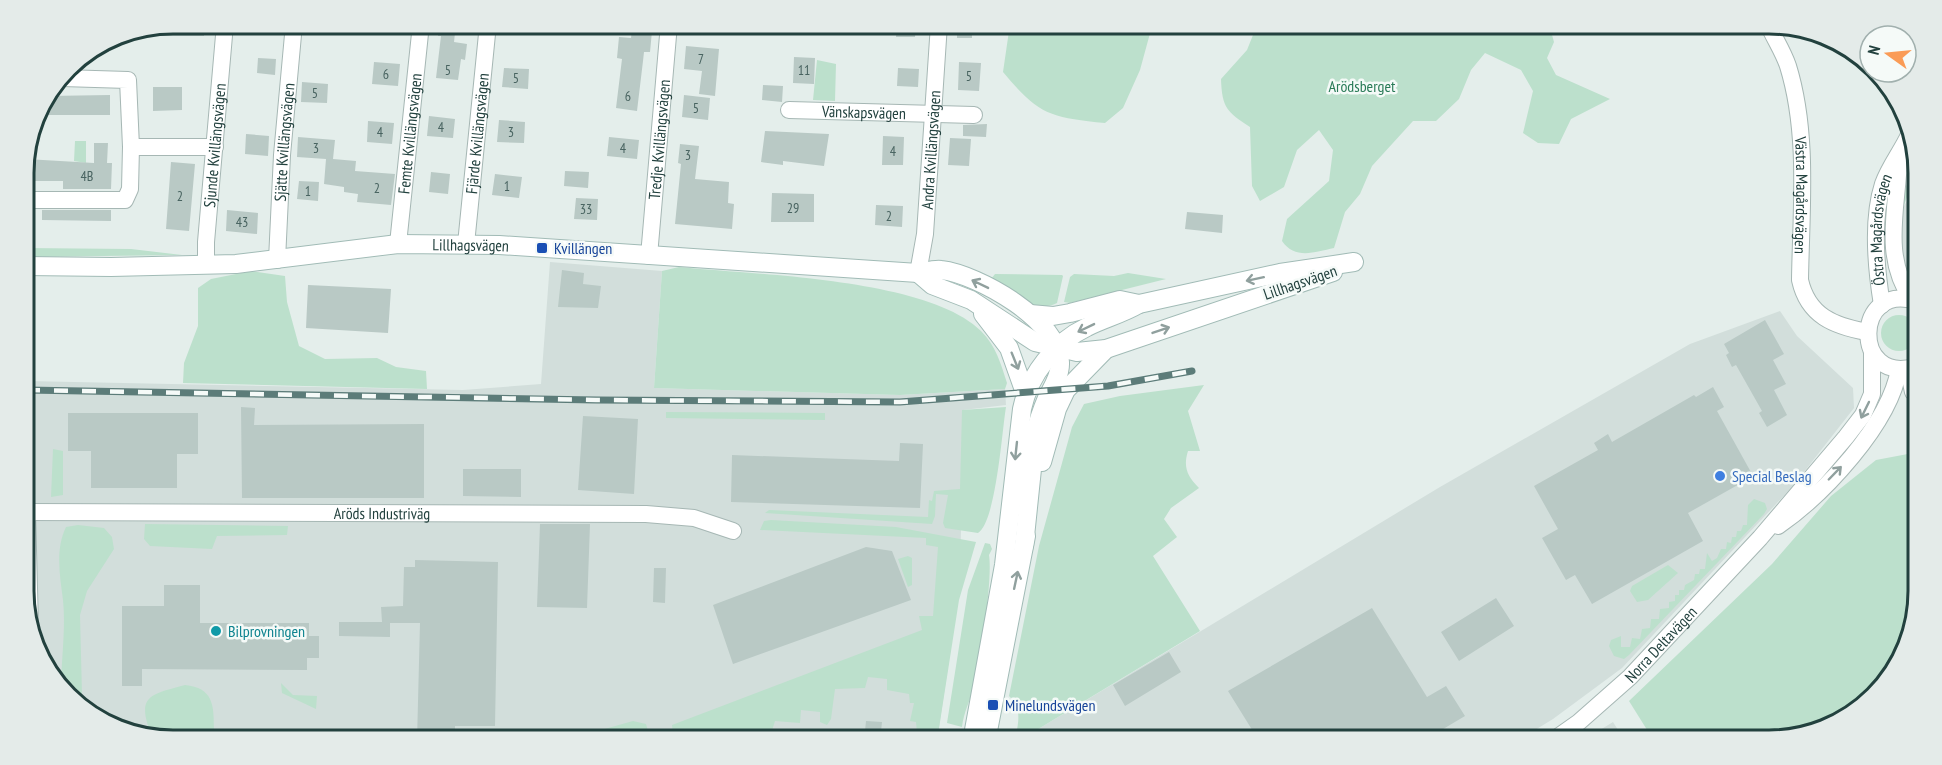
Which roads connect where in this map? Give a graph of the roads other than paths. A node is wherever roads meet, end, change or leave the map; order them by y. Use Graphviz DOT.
graph roads {
  1 [pos="224,34"];
  2 [pos="293,34"];
  3 [pos="420,34"];
  4 [pos="487,34"];
  5 [pos="668,34"];
  6 [pos="938,34"];
  7 [pos="1773,35"];
  8 [pos="72,78"];
  9 [pos="789,110"];
  10 [pos="934,115"];
  11 [pos="974,115"];
  12 [pos="1904,145"];
  13 [pos="131,147"];
  14 [pos="215,147"];
  15 [pos="1899,157"];
  16 [pos="35,200"];
  17 [pos="398,244"];
  18 [pos="466,244"];
  19 [pos="649,256"];
  20 [pos="277,260"];
  21 [pos="206,265"];
  22 [pos="35,266"];
  23 [pos="918,273"];
  24 [pos="1908,293"];
  25 [pos="971,300"];
  26 [pos="1908,300"];
  27 [pos="1139,304"];
  28 [pos="1882,305"];
  29 [pos="1030,314"];
  30 [pos="1867,332"];
  31 [pos="1057,348"];
  32 [pos="1106,349"];
  33 [pos="1872,353"];
  34 [pos="1907,368"];
  35 [pos="1025,393"];
  36 [pos="34,512"];
  37 [pos="733,531"];
  38 [pos="1760,538"];
  39 [pos="1024,546"];
  40 [pos="974,730"];
  41 [pos="988,730"];
  42 [pos="1568,730"];
  1 -- 14 [label="street, Sjunde Kvillängsvägen"];
  2 -- 20 [label="street, Sjätte Kvillängsvägen"];
  3 -- 17 [label="street, Femte Kvillängsvägen"];
  4 -- 18 [label="street, Fjärde Kvillängsvägen"];
  5 -- 19 [label="street, Tredje Kvillängsvägen"];
  6 -- 10 [label="street, Andra Kvillängsvägen"];
  7 -- 30 [label="street, Västra Magårdsvägen"];
  8 -- 13 [label="street"];
  9 -- 10 [label="street, Vänskapsvägen"];
  10 -- 11 [label="street, Vänskapsvägen"];
  10 -- 23 [label="street, Andra Kvillängsvägen"];
  12 -- 15 [label="street, Östra Magårdsvägen"];
  13 -- 14 [label="street"];
  13 -- 16 [label="street"];
  14 -- 21 [label="street, Sjunde Kvillängsvägen"];
  15 -- 24 [label="street, Östra Magårdsvägen"];
  15 -- 28 [label="street, Östra Magårdsvägen"];
  17 -- 18 [label="street, Lillhagsvägen"];
  17 -- 20 [label="street, Lillhagsvägen"];
  18 -- 19 [label="street, Lillhagsvägen"];
  19 -- 23 [label="street, Lillhagsvägen"];
  20 -- 21 [label="street, Lillhagsvägen"];
  21 -- 22 [label="street, Lillhagsvägen"];
  23 -- 25 [label="street, Lillhagsvägen"];
  29 -- 23 [label="street, Lillhagsvägen, one-way"];
  25 -- 31 [label="street, Lillhagsvägen"];
  25 -- 35 [label="street, one-way"];
  26 -- 28 [label="street"];
  27 -- 29 [label="street, Lillhagsvägen"];
  27 -- 31 [label="street, Lillhagsvägen, one-way"];
  32 -- 27 [label="street, Lillhagsvägen, one-way"];
  28 -- 30 [label="street"];
  29 -- 31 [label="street, Lillhagsvägen"];
  30 -- 33 [label="street, Norra Deltavägen"];
  31 -- 32 [label="street, Lillhagsvägen"];
  31 -- 35 [label="street, Lillhagsvägen"];
  31 -- 39 [label="street"];
  32 -- 39 [label="street, Lillhagsvägen"];
  33 -- 34 [label="street"];
  33 -- 38 [label="street, Norra Deltavägen, one-way"];
  38 -- 34 [label="street, Norra Deltavägen, one-way"];
  35 -- 40 [label="street, one-way"];
  36 -- 37 [label="street, Aröds Industriväg"];
  38 -- 42 [label="street, Norra Deltavägen"];
  41 -- 39 [label="street, one-way"];
}
